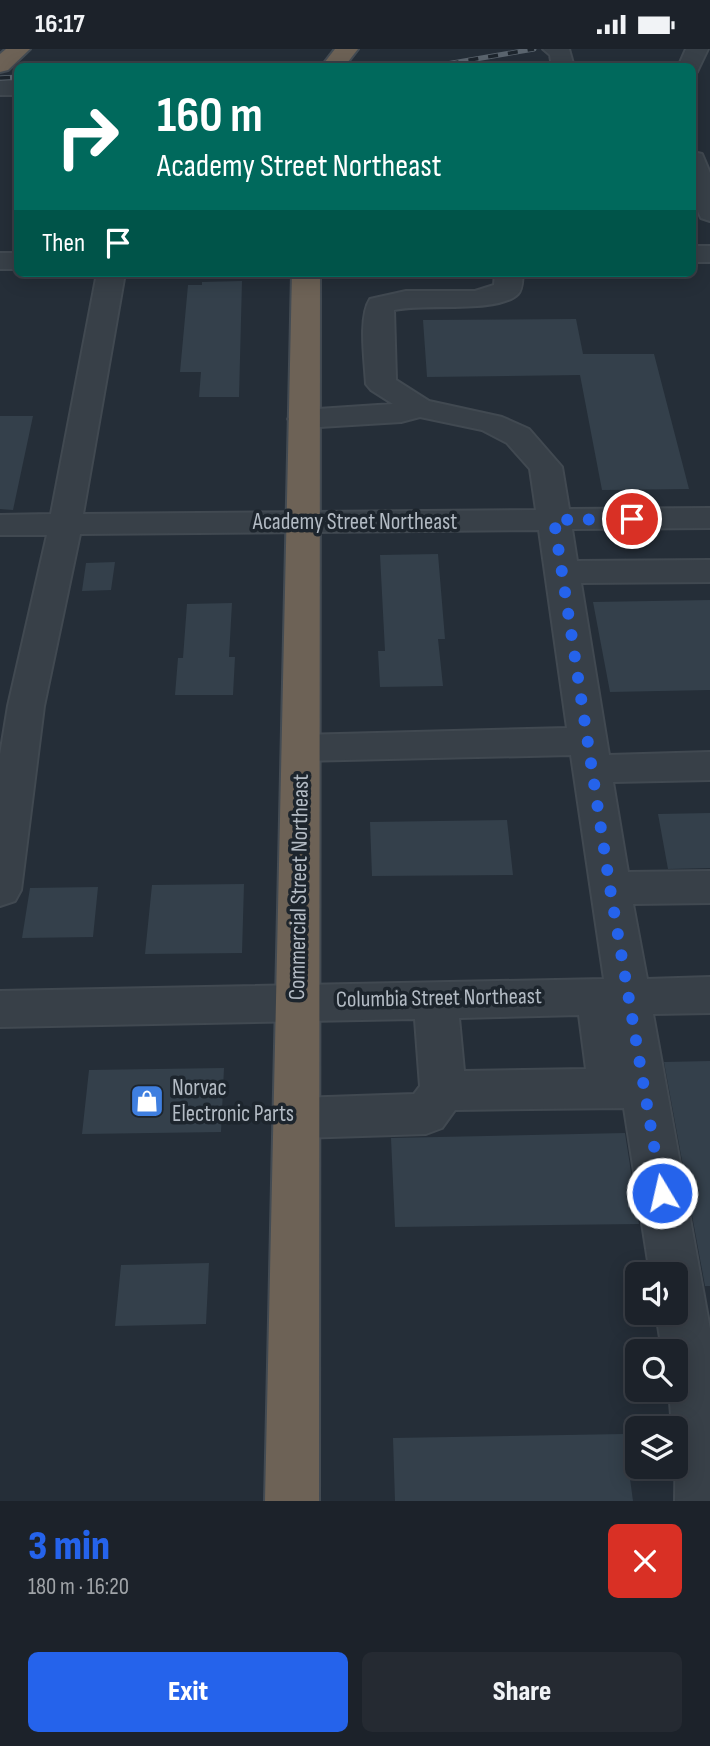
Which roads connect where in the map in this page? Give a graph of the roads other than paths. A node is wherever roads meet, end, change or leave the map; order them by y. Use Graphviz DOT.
graph roads {
  1 [pos="19,49"];
  2 [pos="347,49"];
  3 [pos="554,49"];
  4 [pos="335,63"];
  5 [pos="562,63"];
  6 [pos="0,65"];
  7 [pos="696,169"];
  8 [pos="710,213"];
  9 [pos="110,277"];
  10 [pos="306,277"];
  11 [pos="509,277"];
  12 [pos="419,408"];
  13 [pos="303,419"];
  14 [pos="710,519"];
  15 [pos="554,520"];
  16 [pos="301,522"];
  17 [pos="64,524"];
  18 [pos="0,525"];
  19 [pos="710,571"];
  20 [pos="562,572"];
  21 [pos="300,748"];
  22 [pos="589,755"];
  23 [pos="710,766"];
  24 [pos="710,887"];
  25 [pos="610,888"];
  26 [pos="0,890"];
  27 [pos="614,995"];
  28 [pos="710,995"];
  29 [pos="436,999"];
  30 [pos="298,1001"];
  31 [pos="0,1009"];
  32 [pos="629,1089"];
  33 [pos="443,1091"];
  34 [pos="299,1118"];
  35 [pos="292,1501"];
  36 [pos="702,1501"];
  1 -- 6 [label="highway"];
  2 -- 4 [label="highway"];
  3 -- 5 [label="street"];
  7 -- 8 [label="street"];
  9 -- 17 [label="street"];
  10 -- 13 [label="highway, Commercial Street Northeast"];
  11 -- 12 [label="street"];
  12 -- 13 [label="street"];
  12 -- 15 [label="street"];
  13 -- 16 [label="highway, Commercial Street Northeast"];
  14 -- 15 [label="street, Academy Street Northeast"];
  15 -- 16 [label="street, Academy Street Northeast"];
  15 -- 20 [label="street"];
  16 -- 17 [label="street, Academy Street Northeast"];
  16 -- 21 [label="highway, Commercial Street Northeast"];
  17 -- 18 [label="street, Academy Street Northeast"];
  17 -- 26 [label="street"];
  19 -- 20 [label="street"];
  20 -- 22 [label="street"];
  21 -- 22 [label="street"];
  21 -- 30 [label="highway, Commercial Street Northeast"];
  22 -- 23 [label="street"];
  22 -- 25 [label="street"];
  24 -- 25 [label="street"];
  25 -- 27 [label="street"];
  27 -- 28 [label="street, Columbia Street Northeast"];
  27 -- 29 [label="street, Columbia Street Northeast"];
  27 -- 32 [label="street"];
  29 -- 30 [label="street, Columbia Street Northeast"];
  29 -- 33 [label="street"];
  30 -- 31 [label="street, Columbia Street Northeast"];
  30 -- 34 [label="highway, Commercial Street Northeast"];
  32 -- 33 [label="street"];
  32 -- 36 [label="street"];
  33 -- 34 [label="street"];
  34 -- 35 [label="highway, Commercial Street Northeast"];
}
